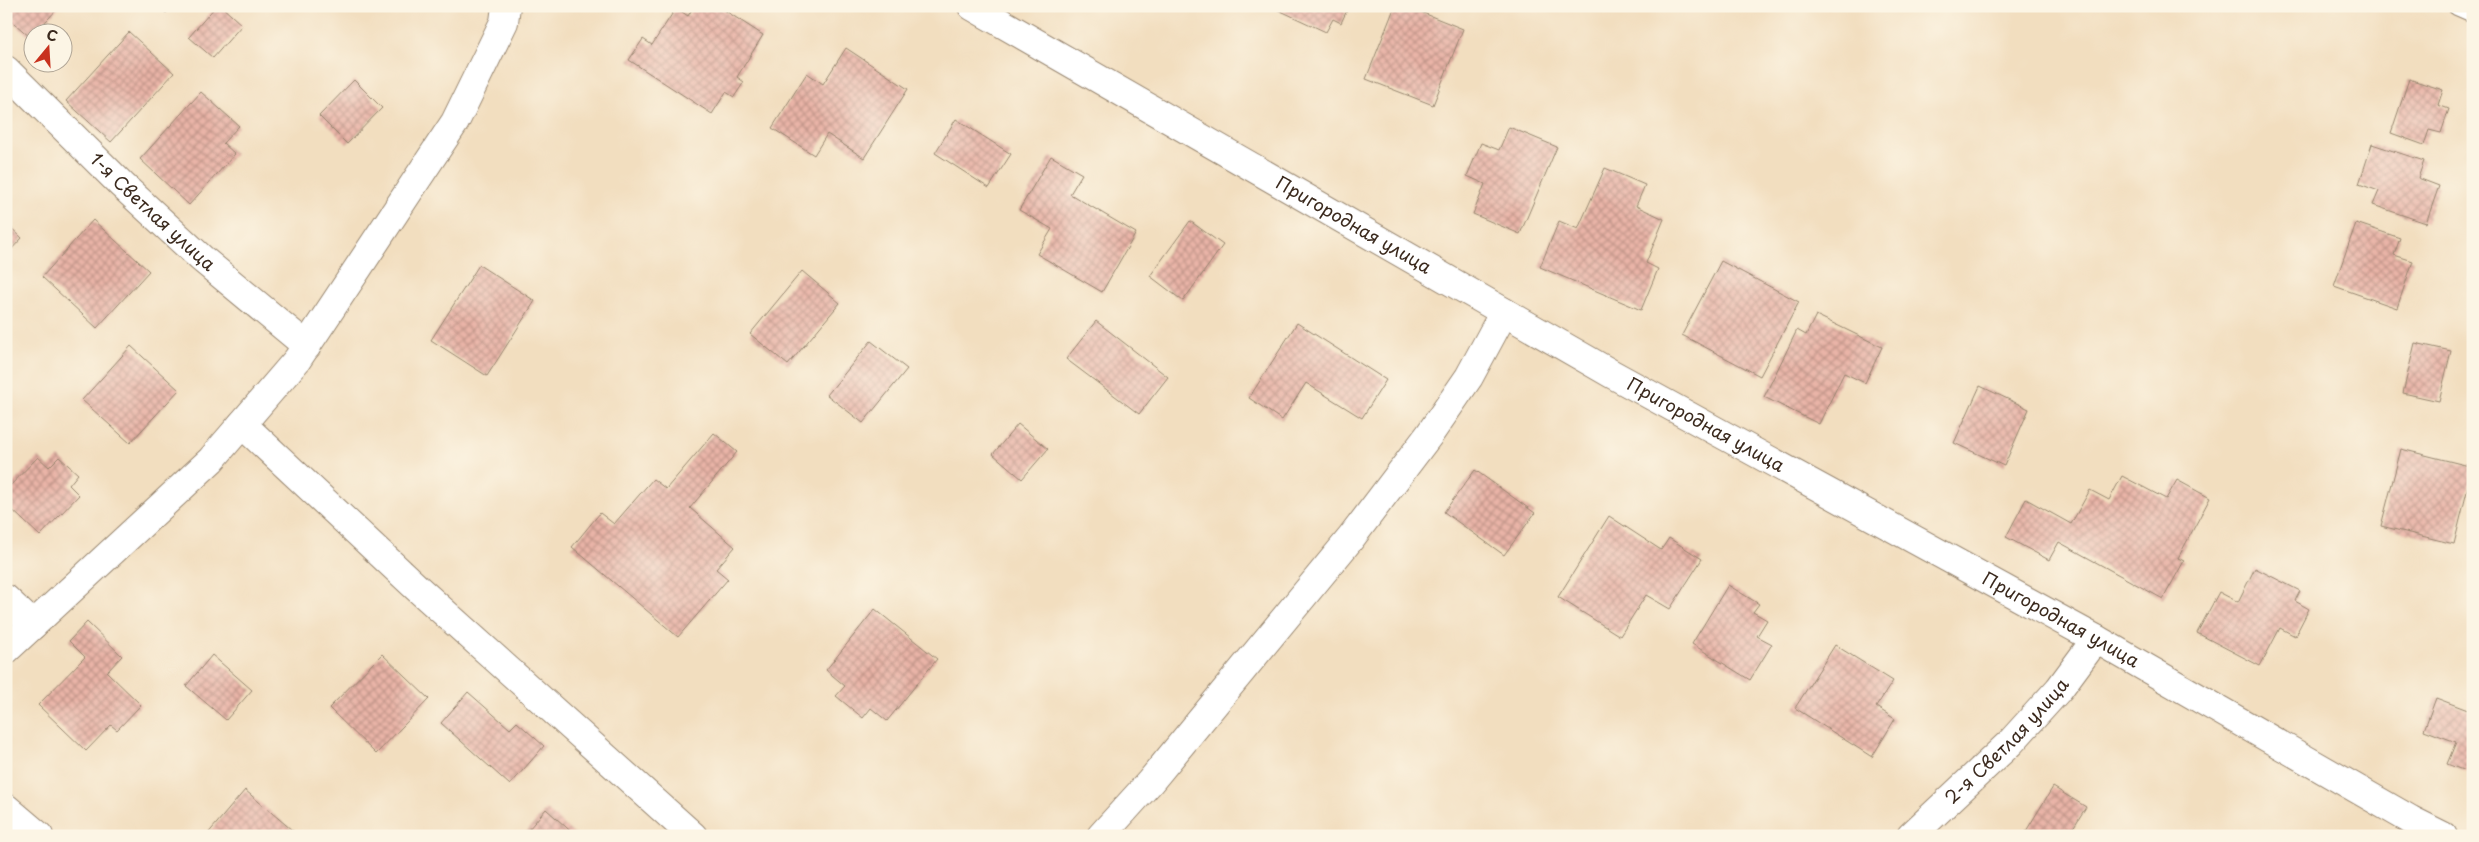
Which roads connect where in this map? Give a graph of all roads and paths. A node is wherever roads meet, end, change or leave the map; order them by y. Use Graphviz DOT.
graph roads {
  1 [pos="506,6"];
  2 [pos="972,6"];
  3 [pos="2457,6"];
  4 [pos="2473,13"];
  5 [pos="6,70"];
  6 [pos="1504,312"];
  7 [pos="307,346"];
  8 [pos="242,424"];
  9 [pos="6,599"];
  10 [pos="33,625"];
  11 [pos="2096,639"];
  12 [pos="6,650"];
  13 [pos="6,808"];
  14 [pos="39,836"];
  15 [pos="693,836"];
  16 [pos="1101,836"];
  17 [pos="1911,836"];
  18 [pos="2443,836"];
  1 -- 7 [label="street"];
  2 -- 6 [label="street, Пригородная улица"];
  3 -- 4 [label="lane"];
  5 -- 7 [label="street, 1-я Светлая улица"];
  6 -- 11 [label="street, Пригородная улица"];
  6 -- 16 [label="street"];
  7 -- 8 [label="street"];
  8 -- 10 [label="street"];
  8 -- 15 [label="street"];
  9 -- 10 [label="street"];
  10 -- 12 [label="street"];
  11 -- 17 [label="street, 2-я Светлая улица"];
  11 -- 18 [label="street, Пригородная улица"];
  13 -- 14 [label="street"];
}
